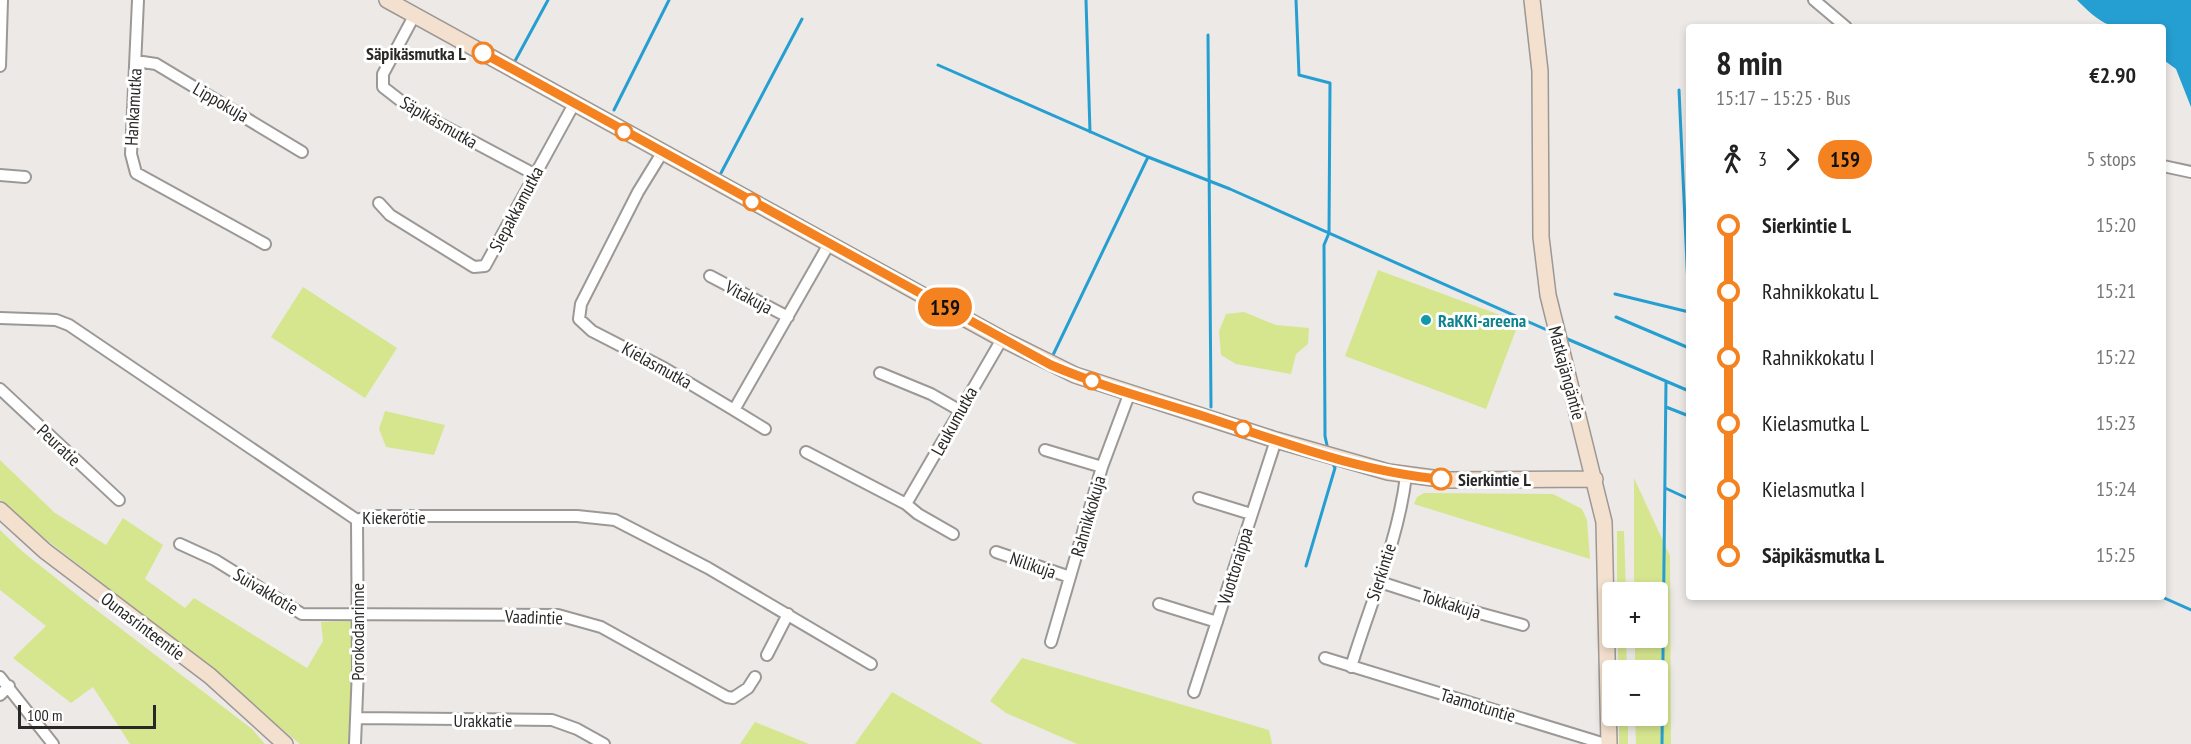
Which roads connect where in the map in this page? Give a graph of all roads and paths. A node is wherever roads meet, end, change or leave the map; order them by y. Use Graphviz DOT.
graph roads {
  1 [pos="2,0"];
  2 [pos="138,0"];
  3 [pos="387,0"];
  4 [pos="1532,0"];
  5 [pos="1814,0"];
  6 [pos="414,16"];
  7 [pos="1842,24"];
  8 [pos="1,41"];
  9 [pos="136,61"];
  10 [pos="0,66"];
  11 [pos="574,104"];
  12 [pos="302,152"];
  13 [pos="662,153"];
  14 [pos="2166,167"];
  15 [pos="2191,172"];
  16 [pos="534,174"];
  17 [pos="0,176"];
  18 [pos="25,177"];
  19 [pos="379,203"];
  20 [pos="265,244"];
  21 [pos="829,244"];
  22 [pos="710,276"];
  23 [pos="788,317"];
  24 [pos="0,318"];
  25 [pos="1002,339"];
  26 [pos="880,373"];
  27 [pos="0,389"];
  28 [pos="1130,392"];
  29 [pos="734,410"];
  30 [pos="959,410"];
  31 [pos="765,429"];
  32 [pos="1275,440"];
  33 [pos="1046,450"];
  34 [pos="806,452"];
  35 [pos="1102,467"];
  36 [pos="1406,476"];
  37 [pos="1595,479"];
  38 [pos="1199,498"];
  39 [pos="119,500"];
  40 [pos="906,504"];
  41 [pos="0,510"];
  42 [pos="1251,514"];
  43 [pos="357,520"];
  44 [pos="953,534"];
  45 [pos="180,544"];
  46 [pos="996,552"];
  47 [pos="1070,577"];
  48 [pos="1380,582"];
  49 [pos="1159,604"];
  50 [pos="788,614"];
  51 [pos="357,615"];
  52 [pos="1217,622"];
  53 [pos="1523,625"];
  54 [pos="1051,642"];
  55 [pos="767,655"];
  56 [pos="1325,658"];
  57 [pos="871,664"];
  58 [pos="1351,667"];
  59 [pos="0,677"];
  60 [pos="755,677"];
  61 [pos="9,686"];
  62 [pos="1194,692"];
  63 [pos="0,695"];
  64 [pos="357,718"];
  65 [pos="53,744"];
  66 [pos="285,744"];
  67 [pos="355,744"];
  68 [pos="604,744"];
  69 [pos="1607,744"];
  1 -- 8 [label="street"];
  2 -- 9 [label="street, Hankamutka"];
  3 -- 6 [label="street"];
  4 -- 37 [label="street, Matkajängäntie"];
  5 -- 7 [label="street"];
  6 -- 11 [label="street"];
  6 -- 16 [label="street, Säpikäsmutka"];
  8 -- 10 [label="street"];
  9 -- 12 [label="street, Lippokuja"];
  9 -- 20 [label="street, Hankamutka"];
  11 -- 13 [label="street"];
  11 -- 16 [label="street, Siepakkamutka"];
  13 -- 21 [label="street"];
  13 -- 29 [label="street, Kielasmutka"];
  14 -- 15 [label="street"];
  16 -- 19 [label="street, Siepakkamutka"];
  17 -- 18 [label="street"];
  21 -- 23 [label="street"];
  21 -- 25 [label="street"];
  22 -- 23 [label="street, Vitakuja"];
  23 -- 29 [label="street"];
  24 -- 43 [label="street, Kiekerötie"];
  25 -- 28 [label="street"];
  25 -- 30 [label="street, Leukumutka"];
  26 -- 30 [label="street"];
  27 -- 39 [label="street, Peuratie"];
  28 -- 32 [label="street"];
  28 -- 35 [label="street, Rahnikkokuja"];
  29 -- 31 [label="street"];
  30 -- 40 [label="street, Leukumutka"];
  32 -- 36 [label="street"];
  32 -- 42 [label="street, Vuottoraippa"];
  33 -- 35 [label="street"];
  34 -- 40 [label="street"];
  35 -- 47 [label="street, Rahnikkokuja"];
  36 -- 37 [label="street"];
  36 -- 48 [label="street, Sierkintie"];
  37 -- 69 [label="street, Matkajängäntie"];
  38 -- 42 [label="street"];
  40 -- 44 [label="street"];
  41 -- 66 [label="street, Ounasrinteentie"];
  42 -- 52 [label="street, Vuottoraippa"];
  43 -- 50 [label="street, Kiekerötie"];
  43 -- 51 [label="street, Porokodanrinne"];
  45 -- 51 [label="street, Suivakkotie"];
  46 -- 47 [label="street, Nilikuja"];
  47 -- 54 [label="street, Rahnikkokuja"];
  48 -- 53 [label="street, Tokkakuja"];
  48 -- 58 [label="street, Sierkintie"];
  49 -- 52 [label="street"];
  50 -- 55 [label="street"];
  50 -- 57 [label="street, Kiekerötie"];
  51 -- 60 [label="street, Vaadintie"];
  51 -- 64 [label="street, Porokodanrinne"];
  52 -- 62 [label="street, Vuottoraippa"];
  56 -- 58 [label="street, Taamotuntie"];
  58 -- 69 [label="street, Taamotuntie"];
  59 -- 61 [label="street"];
  61 -- 63 [label="street"];
  61 -- 65 [label="street"];
  64 -- 67 [label="street, Porokodanrinne"];
  64 -- 68 [label="street, Urakkatie"];
}
